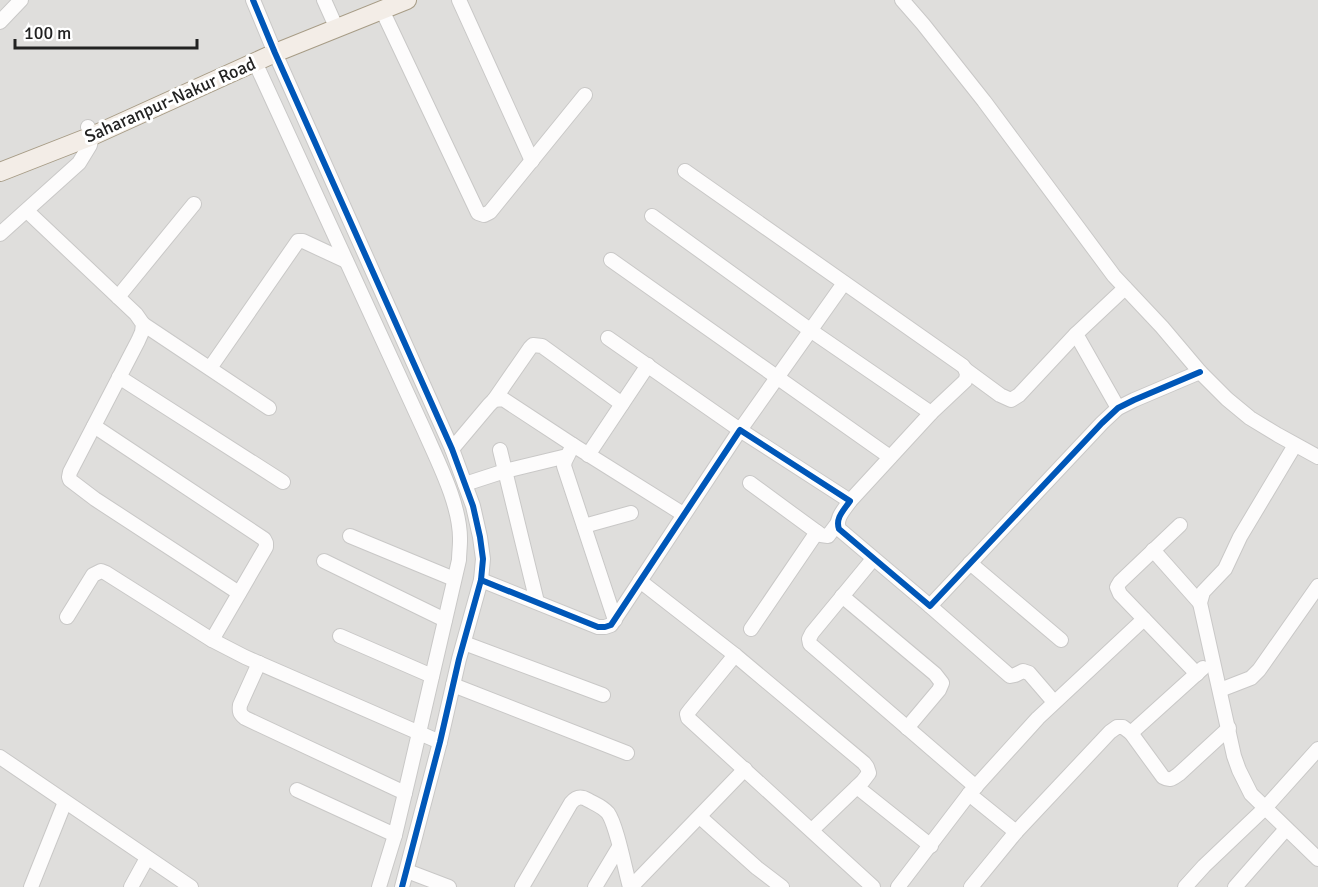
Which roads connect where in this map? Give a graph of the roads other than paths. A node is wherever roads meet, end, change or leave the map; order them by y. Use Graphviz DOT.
graph roads {
  1 [pos="21,0"];
  2 [pos="253,0"];
  3 [pos="324,0"];
  4 [pos="406,0"];
  5 [pos="459,0"];
  6 [pos="902,0"];
  7 [pos="383,5"];
  8 [pos="333,20"];
  9 [pos="0,22"];
  10 [pos="273,49"];
  11 [pos="255,62"];
  12 [pos="585,95"];
  13 [pos="90,131"];
  14 [pos="532,161"];
  15 [pos="0,162"];
  16 [pos="685,171"];
  17 [pos="0,172"];
  18 [pos="194,204"];
  19 [pos="27,210"];
  20 [pos="652,216"];
  21 [pos="0,234"];
  22 [pos="610,260"];
  23 [pos="346,261"];
  24 [pos="844,283"];
  25 [pos="1125,288"];
  26 [pos="118,297"];
  27 [pos="379,309"];
  28 [pos="143,324"];
  29 [pos="810,330"];
  30 [pos="1076,334"];
  31 [pos="608,338"];
  32 [pos="648,365"];
  33 [pos="210,368"];
  34 [pos="966,370"];
  35 [pos="1200,372"];
  36 [pos="119,377"];
  37 [pos="778,378"];
  38 [pos="495,400"];
  39 [pos="622,404"];
  40 [pos="269,408"];
  41 [pos="1118,408"];
  42 [pos="931,414"];
  43 [pos="94,426"];
  44 [pos="740,430"];
  45 [pos="1295,445"];
  46 [pos="452,449"];
  47 [pos="500,450"];
  48 [pos="570,450"];
  49 [pos="588,455"];
  50 [pos="890,457"];
  51 [pos="1318,457"];
  52 [pos="505,471"];
  53 [pos="283,482"];
  54 [pos="750,483"];
  55 [pos="465,484"];
  56 [pos="850,501"];
  57 [pos="632,513"];
  58 [pos="683,514"];
  59 [pos="837,524"];
  60 [pos="1180,525"];
  61 [pos="584,526"];
  62 [pos="817,532"];
  63 [pos="350,536"];
  64 [pos="1153,550"];
  65 [pos="873,559"];
  66 [pos="324,561"];
  67 [pos="970,563"];
  68 [pos="454,579"];
  69 [pos="481,580"];
  70 [pos="640,581"];
  71 [pos="1318,586"];
  72 [pos="239,593"];
  73 [pos="842,596"];
  74 [pos="537,602"];
  75 [pos="1200,603"];
  76 [pos="930,606"];
  77 [pos="67,617"];
  78 [pos="1144,619"];
  79 [pos="445,621"];
  80 [pos="615,621"];
  81 [pos="751,628"];
  82 [pos="340,636"];
  83 [pos="212,640"];
  84 [pos="1061,640"];
  85 [pos="465,643"];
  86 [pos="735,655"];
  87 [pos="1212,660"];
  88 [pos="259,663"];
  89 [pos="1197,674"];
  90 [pos="432,676"];
  91 [pos="453,685"];
  92 [pos="1220,690"];
  93 [pos="603,695"];
  94 [pos="1054,702"];
  95 [pos="908,728"];
  96 [pos="1229,728"];
  97 [pos="1131,733"];
  98 [pos="429,738"];
  99 [pos="627,753"];
  100 [pos="0,757"];
  101 [pos="1316,757"];
  102 [pos="745,769"];
  103 [pos="856,787"];
  104 [pos="297,790"];
  105 [pos="972,791"];
  106 [pos="405,793"];
  107 [pos="65,802"];
  108 [pos="1265,808"];
  109 [pos="699,817"];
  110 [pos="1286,829"];
  111 [pos="812,831"];
  112 [pos="1016,832"];
  113 [pos="395,835"];
  114 [pos="931,846"];
  115 [pos="619,847"];
  116 [pos="147,858"];
  117 [pos="1318,859"];
  118 [pos="406,871"];
  119 [pos="31,887"];
  120 [pos="131,887"];
  121 [pos="191,887"];
  122 [pos="379,887"];
  123 [pos="402,887"];
  124 [pos="449,887"];
  125 [pos="522,887"];
  126 [pos="595,887"];
  127 [pos="630,887"];
  128 [pos="782,887"];
  129 [pos="873,887"];
  130 [pos="898,887"];
  131 [pos="972,887"];
  132 [pos="1185,887"];
  133 [pos="1235,887"];
  1 -- 9 [label="street"];
  2 -- 10 [label="street"];
  3 -- 8 [label="street"];
  4 -- 7 [label="main road, Saharanpur-Nakur Road"];
  5 -- 14 [label="street"];
  6 -- 25 [label="street"];
  7 -- 8 [label="main road, Saharanpur-Nakur Road"];
  7 -- 10 [label="main road, Saharanpur-Nakur Road"];
  7 -- 14 [label="street"];
  8 -- 10 [label="main road, Saharanpur-Nakur Road"];
  10 -- 11 [label="main road, Saharanpur-Nakur Road"];
  10 -- 13 [label="main road, Saharanpur-Nakur Road"];
  10 -- 27 [label="street"];
  11 -- 13 [label="main road, Saharanpur-Nakur Road"];
  11 -- 23 [label="street"];
  12 -- 14 [label="street"];
  13 -- 15 [label="main road, Saharanpur-Nakur Road"];
  13 -- 17 [label="main road, Saharanpur-Nakur Road"];
  13 -- 19 [label="street"];
  16 -- 24 [label="street"];
  18 -- 26 [label="street"];
  19 -- 21 [label="street"];
  19 -- 26 [label="street"];
  20 -- 29 [label="street"];
  22 -- 37 [label="street"];
  23 -- 27 [label="street"];
  23 -- 33 [label="street"];
  24 -- 29 [label="street"];
  24 -- 34 [label="street"];
  25 -- 30 [label="street"];
  25 -- 35 [label="street"];
  26 -- 28 [label="street"];
  27 -- 46 [label="street"];
  27 -- 68 [label="street"];
  28 -- 33 [label="street"];
  28 -- 36 [label="street"];
  29 -- 37 [label="street"];
  29 -- 42 [label="street"];
  30 -- 34 [label="street"];
  30 -- 41 [label="street"];
  31 -- 32 [label="street"];
  32 -- 39 [label="street"];
  32 -- 44 [label="street"];
  33 -- 40 [label="street"];
  34 -- 42 [label="street"];
  35 -- 41 [label="street"];
  35 -- 45 [label="street"];
  36 -- 43 [label="street"];
  36 -- 53 [label="street"];
  37 -- 44 [label="street"];
  37 -- 50 [label="street"];
  38 -- 39 [label="street"];
  38 -- 46 [label="street"];
  38 -- 48 [label="street"];
  39 -- 49 [label="street"];
  41 -- 67 [label="street"];
  42 -- 50 [label="street"];
  43 -- 72 [label="street"];
  43 -- 72 [label="street"];
  44 -- 56 [label="street"];
  44 -- 58 [label="street"];
  45 -- 51 [label="street"];
  45 -- 75 [label="street"];
  46 -- 55 [label="street"];
  47 -- 52 [label="street"];
  48 -- 49 [label="street"];
  48 -- 52 [label="street"];
  48 -- 61 [label="street"];
  49 -- 58 [label="street"];
  50 -- 56 [label="street"];
  52 -- 55 [label="street"];
  52 -- 74 [label="street"];
  54 -- 62 [label="street"];
  55 -- 69 [label="street"];
  56 -- 59 [label="street"];
  57 -- 61 [label="street"];
  58 -- 70 [label="street"];
  59 -- 62 [label="street"];
  59 -- 65 [label="street"];
  60 -- 64 [label="street"];
  61 -- 80 [label="street"];
  62 -- 81 [label="street"];
  63 -- 68 [label="street"];
  64 -- 75 [label="street"];
  64 -- 78 [label="street"];
  65 -- 73 [label="street"];
  65 -- 76 [label="street"];
  66 -- 79 [label="street"];
  67 -- 76 [label="street"];
  67 -- 84 [label="street"];
  68 -- 79 [label="street"];
  69 -- 74 [label="street"];
  69 -- 85 [label="street"];
  70 -- 80 [label="street"];
  70 -- 86 [label="street"];
  71 -- 92 [label="street"];
  72 -- 83 [label="street"];
  73 -- 95 [label="street"];
  73 -- 95 [label="street"];
  74 -- 80 [label="street"];
  75 -- 87 [label="street"];
  76 -- 94 [label="street"];
  77 -- 83 [label="street"];
  78 -- 89 [label="street"];
  78 -- 94 [label="street"];
  79 -- 90 [label="street"];
  82 -- 90 [label="street"];
  83 -- 88 [label="street"];
  85 -- 91 [label="street"];
  85 -- 93 [label="street"];
  86 -- 102 [label="street"];
  86 -- 103 [label="street"];
  87 -- 89 [label="street"];
  87 -- 92 [label="street"];
  88 -- 98 [label="street"];
  88 -- 106 [label="street"];
  89 -- 97 [label="street"];
  90 -- 98 [label="street"];
  91 -- 98 [label="street"];
  91 -- 99 [label="street"];
  92 -- 96 [label="street"];
  94 -- 105 [label="street"];
  95 -- 105 [label="street"];
  96 -- 97 [label="street"];
  96 -- 108 [label="street"];
  97 -- 112 [label="street"];
  98 -- 106 [label="street"];
  98 -- 118 [label="street"];
  100 -- 107 [label="street"];
  101 -- 108 [label="street"];
  102 -- 109 [label="street"];
  102 -- 111 [label="street"];
  103 -- 111 [label="street"];
  103 -- 114 [label="street"];
  104 -- 113 [label="street"];
  105 -- 112 [label="street"];
  105 -- 114 [label="street"];
  106 -- 113 [label="street"];
  107 -- 116 [label="street"];
  107 -- 119 [label="street"];
  108 -- 110 [label="street"];
  108 -- 132 [label="street"];
  109 -- 127 [label="street"];
  109 -- 128 [label="street"];
  110 -- 117 [label="street"];
  110 -- 133 [label="street"];
  111 -- 129 [label="street"];
  112 -- 131 [label="street"];
  113 -- 122 [label="street"];
  114 -- 130 [label="street"];
  115 -- 125 [label="street"];
  115 -- 126 [label="street"];
  115 -- 127 [label="street"];
  116 -- 120 [label="street"];
  116 -- 121 [label="street"];
  118 -- 123 [label="street"];
  118 -- 124 [label="street"];
}
